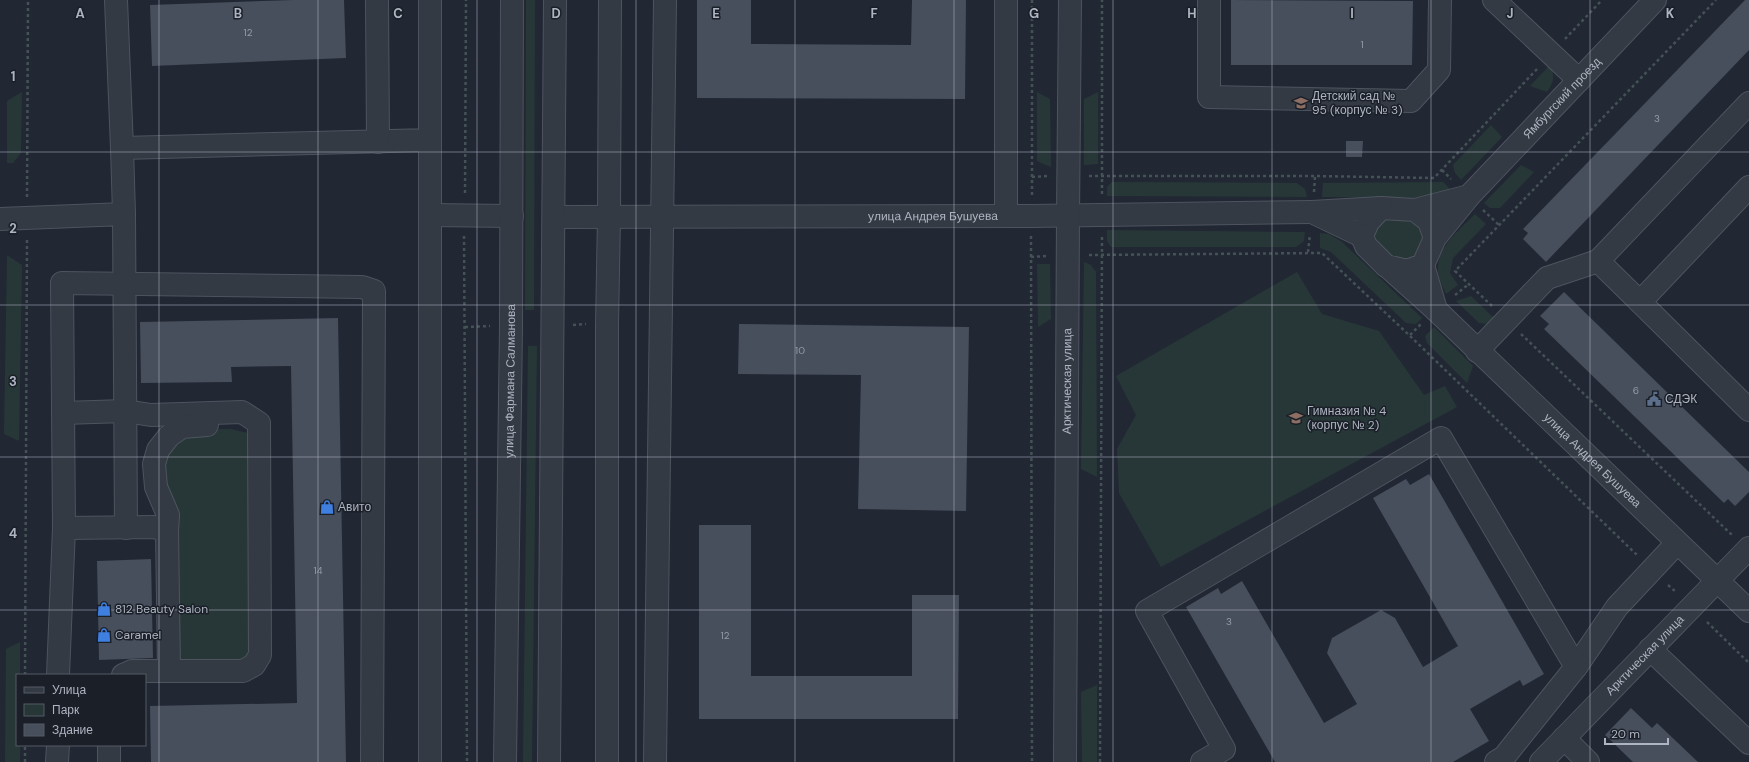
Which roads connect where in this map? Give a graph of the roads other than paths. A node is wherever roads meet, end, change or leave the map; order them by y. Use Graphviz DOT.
graph roads {
  1 [pos="116,0"];
  2 [pos="377,0"];
  3 [pos="430,0"];
  4 [pos="512,0"];
  5 [pos="555,0"];
  6 [pos="610,0"];
  7 [pos="665,0"];
  8 [pos="1006,0"];
  9 [pos="1070,0"];
  10 [pos="1209,0"];
  11 [pos="1440,0"];
  12 [pos="1494,0"];
  13 [pos="1655,0"];
  14 [pos="1579,80"];
  15 [pos="1749,103"];
  16 [pos="430,140"];
  17 [pos="378,142"];
  18 [pos="122,148"];
  19 [pos="1749,187"];
  20 [pos="1468,196"];
  21 [pos="1381,208"];
  22 [pos="1415,210"];
  23 [pos="1312,212"];
  24 [pos="124,214"];
  25 [pos="430,215"];
  26 [pos="512,216"];
  27 [pos="554,216"];
  28 [pos="609,216"];
  29 [pos="662,216"];
  30 [pos="1006,216"];
  31 [pos="1068,216"];
  32 [pos="0,219"];
  33 [pos="1362,236"];
  34 [pos="1435,238"];
  35 [pos="1598,261"];
  36 [pos="1423,265"];
  37 [pos="1386,266"];
  38 [pos="125,283"];
  39 [pos="1640,302"];
  40 [pos="1436,310"];
  41 [pos="1477,351"];
  42 [pos="1749,410"];
  43 [pos="125,411"];
  44 [pos="63,414"];
  45 [pos="260,438"];
  46 [pos="64,528"];
  47 [pos="126,528"];
  48 [pos="167,531"];
  49 [pos="1677,543"];
  50 [pos="1748,548"];
  51 [pos="1717,581"];
  52 [pos="1749,611"];
  53 [pos="1650,649"];
  54 [pos="1576,667"];
  55 [pos="169,671"];
  56 [pos="58,674"];
  57 [pos="125,674"];
  58 [pos="1564,738"];
  59 [pos="1749,743"];
  60 [pos="58,746"];
  61 [pos="109,746"];
  62 [pos="58,762"];
  63 [pos="109,762"];
  64 [pos="372,762"];
  65 [pos="430,762"];
  66 [pos="505,762"];
  67 [pos="549,762"];
  68 [pos="607,762"];
  69 [pos="655,762"];
  70 [pos="1065,762"];
  71 [pos="1202,762"];
  72 [pos="1496,762"];
  73 [pos="1540,762"];
  74 [pos="1588,762"];
  1 -- 18 [label="street"];
  2 -- 17 [label="street"];
  3 -- 16 [label="street"];
  4 -- 26 [label="street, улица Фармана Салманова"];
  5 -- 27 [label="street"];
  6 -- 28 [label="street"];
  7 -- 29 [label="street"];
  8 -- 30 [label="street"];
  9 -- 31 [label="street, Арктическая улица"];
  10 -- 11 [label="street"];
  12 -- 14 [label="street"];
  13 -- 14 [label="street, Ямбургский проезд"];
  14 -- 20 [label="street, Ямбургский проезд"];
  15 -- 35 [label="street"];
  16 -- 17 [label="street"];
  16 -- 25 [label="street"];
  17 -- 18 [label="street"];
  18 -- 24 [label="street"];
  19 -- 39 [label="street"];
  20 -- 22 [label="street"];
  20 -- 34 [label="street, Ямбургский проезд"];
  21 -- 22 [label="street"];
  21 -- 23 [label="street, улица Андрея Бушуева"];
  21 -- 33 [label="street"];
  22 -- 34 [label="street"];
  23 -- 31 [label="street, улица Андрея Бушуева"];
  23 -- 33 [label="street"];
  24 -- 32 [label="street"];
  24 -- 38 [label="street"];
  25 -- 26 [label="street"];
  25 -- 65 [label="street"];
  26 -- 66 [label="street, улица Фармана Салманова"];
  27 -- 28 [label="street, улица Андрея Бушуева"];
  27 -- 67 [label="street"];
  28 -- 29 [label="street, улица Андрея Бушуева"];
  28 -- 68 [label="street"];
  29 -- 30 [label="street, улица Андрея Бушуева"];
  29 -- 69 [label="street"];
  30 -- 31 [label="street, улица Андрея Бушуева"];
  31 -- 70 [label="street, Арктическая улица"];
  33 -- 37 [label="street"];
  34 -- 36 [label="street"];
  35 -- 39 [label="street"];
  35 -- 41 [label="street"];
  36 -- 37 [label="street"];
  36 -- 40 [label="street"];
  37 -- 40 [label="street, улица Андрея Бушуева"];
  38 -- 43 [label="street"];
  38 -- 44 [label="street"];
  38 -- 64 [label="street"];
  39 -- 42 [label="street"];
  40 -- 41 [label="street, улица Андрея Бушуева"];
  41 -- 49 [label="street, улица Андрея Бушуева"];
  43 -- 44 [label="street"];
  43 -- 45 [label="street"];
  43 -- 47 [label="street"];
  44 -- 46 [label="street"];
  45 -- 48 [label="street"];
  45 -- 55 [label="street"];
  46 -- 47 [label="street"];
  46 -- 56 [label="street"];
  47 -- 48 [label="street"];
  48 -- 55 [label="street"];
  49 -- 51 [label="street, улица Андрея Бушуева"];
  49 -- 54 [label="street"];
  50 -- 51 [label="street, Арктическая улица"];
  51 -- 52 [label="street, улица Андрея Бушуева"];
  51 -- 53 [label="street, Арктическая улица"];
  53 -- 58 [label="street, Арктическая улица"];
  53 -- 59 [label="street"];
  54 -- 71 [label="street"];
  54 -- 72 [label="street"];
  55 -- 57 [label="street"];
  58 -- 73 [label="street, Арктическая улица"];
  58 -- 74 [label="street"];
  60 -- 62 [label="street"];
  61 -- 63 [label="street"];
}
